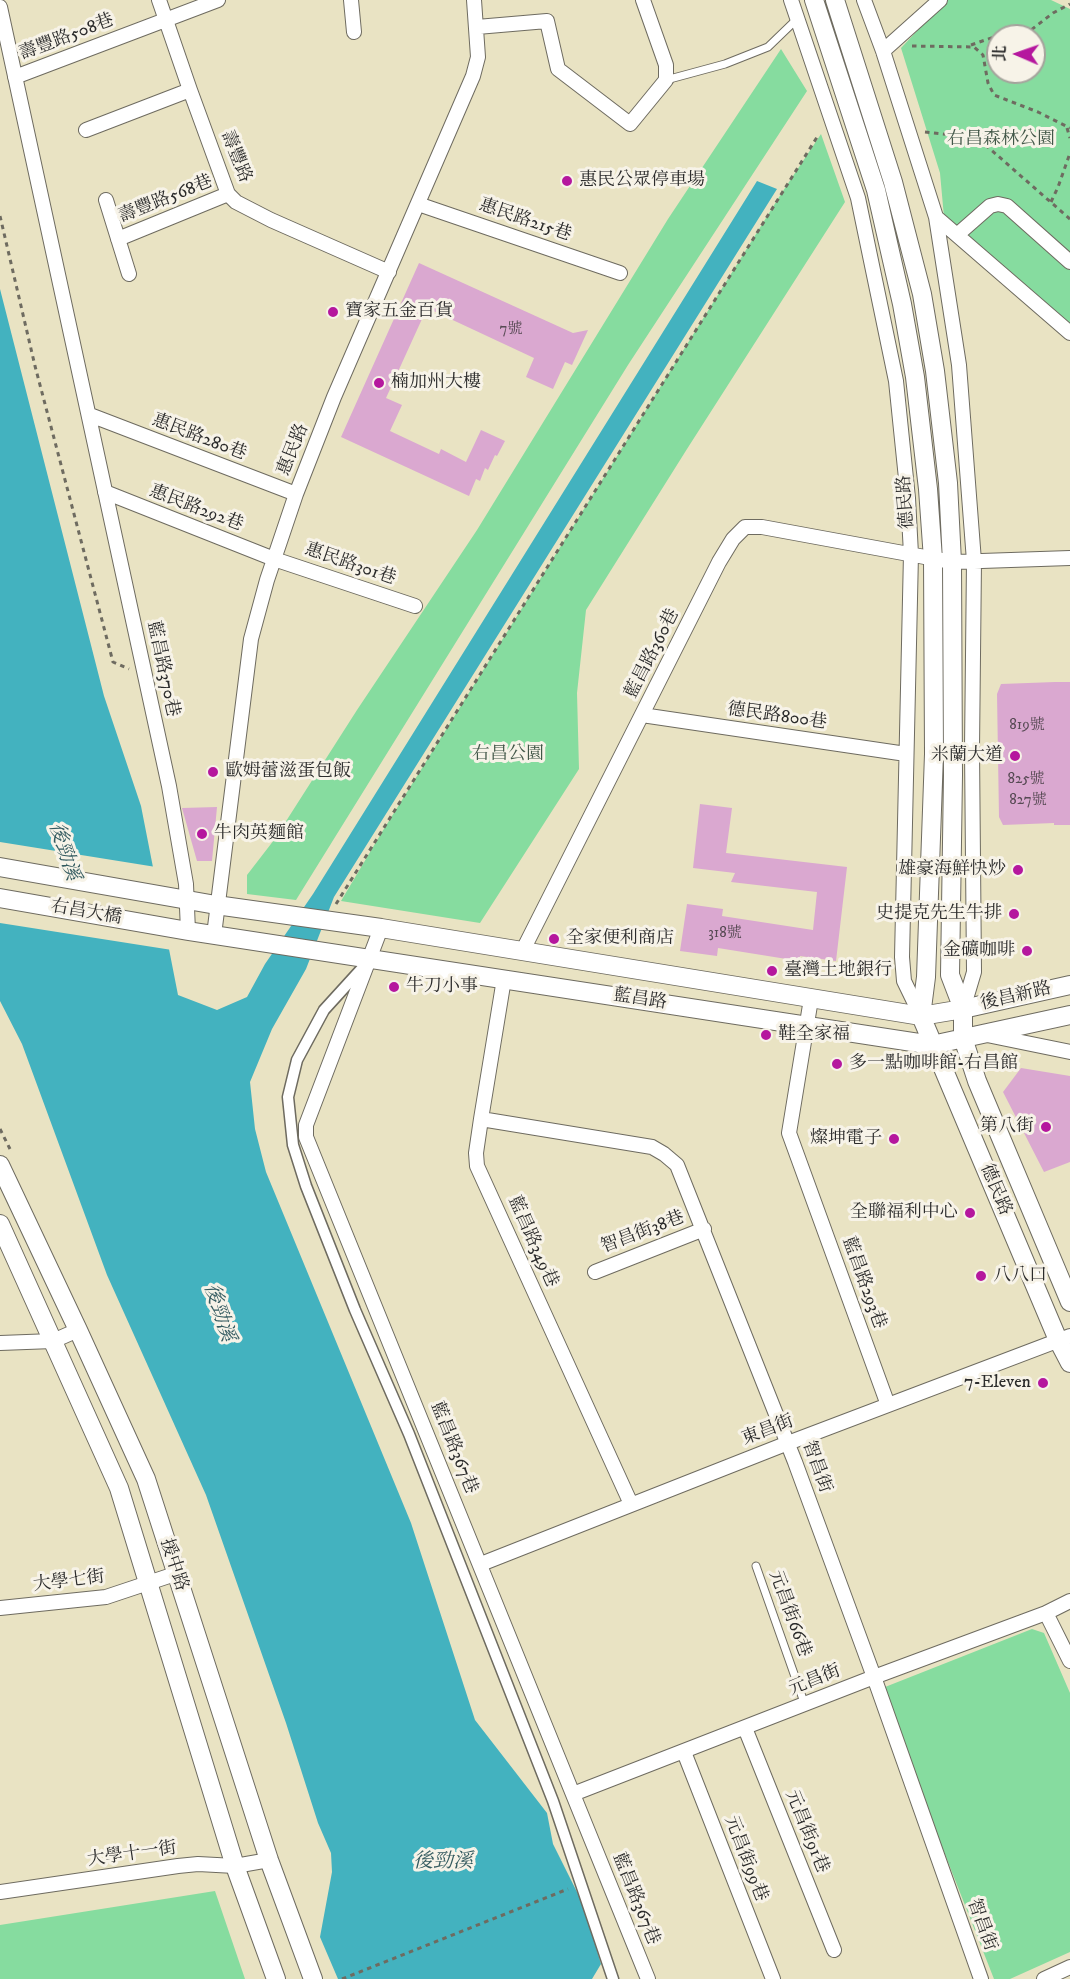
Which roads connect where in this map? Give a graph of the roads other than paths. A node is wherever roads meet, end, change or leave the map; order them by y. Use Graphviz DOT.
graph roads {
  1 [pos="159,0"];
  2 [pos="218,0"];
  3 [pos="351,0"];
  4 [pos="474,0"];
  5 [pos="643,0"];
  6 [pos="791,0"];
  7 [pos="812,0"];
  8 [pos="835,0"];
  9 [pos="864,0"];
  10 [pos="939,0"];
  11 [pos="0,7"];
  12 [pos="797,19"];
  13 [pos="166,20"];
  14 [pos="477,27"];
  15 [pos="354,32"];
  16 [pos="886,48"];
  17 [pos="15,76"];
  18 [pos="666,80"];
  19 [pos="189,90"];
  20 [pos="86,130"];
  21 [pos="228,194"];
  22 [pos="106,200"];
  23 [pos="418,204"];
  24 [pos="936,216"];
  25 [pos="957,235"];
  26 [pos="118,239"];
  27 [pos="1070,262"];
  28 [pos="388,272"];
  29 [pos="620,273"];
  30 [pos="129,274"];
  31 [pos="1070,333"];
  32 [pos="90,416"];
  33 [pos="105,492"];
  34 [pos="296,494"];
  35 [pos="911,555"];
  36 [pos="1070,558"];
  37 [pos="274,559"];
  38 [pos="933,559"];
  39 [pos="974,561"];
  40 [pos="952,562"];
  41 [pos="415,606"];
  42 [pos="642,715"];
  43 [pos="906,754"];
  44 [pos="0,867"];
  45 [pos="0,898"];
  46 [pos="179,898"];
  47 [pos="216,904"];
  48 [pos="381,928"];
  49 [pos="180,930"];
  50 [pos="213,935"];
  51 [pos="522,952"];
  52 [pos="370,959"];
  53 [pos="504,979"];
  54 [pos="1070,985"];
  55 [pos="811,999"];
  56 [pos="963,1009"];
  57 [pos="1070,1015"];
  58 [pos="921,1017"];
  59 [pos="806,1025"];
  60 [pos="982,1034"];
  61 [pos="963,1038"];
  62 [pos="932,1045"];
  63 [pos="1070,1052"];
  64 [pos="481,1119"];
  65 [pos="0,1165"];
  66 [pos="0,1224"];
  67 [pos="704,1229"];
  68 [pos="595,1272"];
  69 [pos="1070,1302"];
  70 [pos="78,1330"];
  71 [pos="1064,1338"];
  72 [pos="53,1341"];
  73 [pos="0,1343"];
  74 [pos="1070,1363"];
  75 [pos="888,1405"];
  76 [pos="788,1443"];
  77 [pos="631,1504"];
  78 [pos="481,1564"];
  79 [pos="756,1566"];
  80 [pos="175,1574"];
  81 [pos="147,1583"];
  82 [pos="1070,1601"];
  83 [pos="0,1608"];
  84 [pos="1046,1613"];
  85 [pos="1070,1661"];
  86 [pos="874,1677"];
  87 [pos="805,1705"];
  88 [pos="745,1728"];
  89 [pos="684,1752"];
  90 [pos="573,1794"];
  91 [pos="268,1860"];
  92 [pos="235,1866"];
  93 [pos="0,1892"];
  94 [pos="834,1950"];
  95 [pos="1070,1967"];
  96 [pos="276,1979"];
  97 [pos="313,1979"];
  98 [pos="613,1979"];
  99 [pos="648,1979"];
  100 [pos="773,1979"];
  101 [pos="981,1979"];
  102 [pos="1044,1979"];
  1 -- 13 [label="street, 壽豐路"];
  2 -- 13 [label="street, 壽豐路508巷"];
  3 -- 15 [label="street"];
  4 -- 14 [label="street, 惠民路"];
  5 -- 18 [label="street"];
  6 -- 12 [label="street, 德民路"];
  7 -- 12 [label="street"];
  7 -- 38 [label="street, 德民路"];
  8 -- 40 [label="street, 德民路"];
  9 -- 16 [label="street, 德民路"];
  10 -- 16 [label="street"];
  11 -- 17 [label="street, 藍昌路370巷"];
  12 -- 18 [label="lane"];
  12 -- 35 [label="street, 德民路"];
  13 -- 17 [label="street, 壽豐路508巷"];
  13 -- 19 [label="street, 壽豐路"];
  14 -- 18 [label="street"];
  14 -- 23 [label="street, 惠民路"];
  16 -- 24 [label="street, 德民路"];
  17 -- 32 [label="street, 藍昌路370巷"];
  19 -- 20 [label="street"];
  19 -- 21 [label="street, 壽豐路"];
  21 -- 26 [label="street, 壽豐路568巷"];
  21 -- 28 [label="street, 壽豐路"];
  22 -- 26 [label="street, 壽豐路568巷"];
  23 -- 28 [label="street, 惠民路"];
  23 -- 29 [label="street, 惠民路215巷"];
  24 -- 25 [label="street"];
  24 -- 39 [label="street, 德民路"];
  25 -- 27 [label="street"];
  25 -- 31 [label="street"];
  26 -- 30 [label="street, 壽豐路568巷"];
  28 -- 34 [label="street, 惠民路"];
  32 -- 33 [label="street, 藍昌路370巷"];
  32 -- 34 [label="street, 惠民路280巷"];
  33 -- 37 [label="street, 惠民路292巷"];
  33 -- 46 [label="street, 藍昌路370巷"];
  34 -- 37 [label="street, 惠民路"];
  35 -- 38 [label="street"];
  35 -- 42 [label="street, 藍昌路360巷"];
  35 -- 43 [label="street, 德民路"];
  36 -- 39 [label="street"];
  37 -- 41 [label="street, 惠民路301巷"];
  37 -- 47 [label="street, 惠民路"];
  38 -- 40 [label="street"];
  38 -- 58 [label="street, 德民路"];
  39 -- 40 [label="street"];
  39 -- 56 [label="street, 德民路"];
  40 -- 56 [label="street, 德民路"];
  42 -- 43 [label="street, 德民路800巷"];
  42 -- 51 [label="street, 藍昌路360巷"];
  43 -- 58 [label="street, 德民路"];
  44 -- 46 [label="street, 右昌大橋"];
  45 -- 49 [label="street, 右昌大橋"];
  46 -- 47 [label="street"];
  46 -- 49 [label="street, 藍昌路370巷"];
  47 -- 48 [label="street, 藍昌路"];
  47 -- 50 [label="street, 惠民路"];
  48 -- 51 [label="street, 藍昌路"];
  48 -- 52 [label="street, 藍昌路367巷"];
  49 -- 50 [label="street"];
  50 -- 52 [label="street, 藍昌路"];
  51 -- 53 [label="street"];
  51 -- 55 [label="street, 藍昌路"];
  52 -- 53 [label="street, 藍昌路"];
  52 -- 78 [label="street, 藍昌路367巷"];
  52 -- 98 [label="street"];
  53 -- 59 [label="street, 藍昌路"];
  53 -- 64 [label="street, 藍昌路349巷"];
  54 -- 56 [label="street, 後昌新路"];
  55 -- 58 [label="street, 藍昌路"];
  55 -- 59 [label="street, 藍昌路293巷"];
  56 -- 58 [label="street, 藍昌路"];
  56 -- 61 [label="street, 德民路"];
  57 -- 60 [label="street, 後昌新路"];
  58 -- 62 [label="street, 德民路"];
  59 -- 62 [label="street, 藍昌路"];
  59 -- 75 [label="street, 藍昌路293巷"];
  60 -- 61 [label="street, 後昌新路"];
  60 -- 63 [label="street"];
  61 -- 62 [label="street, 藍昌路"];
  61 -- 69 [label="street, 德民路"];
  62 -- 71 [label="street, 德民路"];
  64 -- 67 [label="street, 智昌街"];
  64 -- 77 [label="street, 藍昌路349巷"];
  65 -- 70 [label="street, 援中路"];
  66 -- 72 [label="street, 援中路"];
  67 -- 68 [label="street, 智昌街38巷"];
  67 -- 76 [label="street, 智昌街"];
  70 -- 72 [label="street"];
  70 -- 80 [label="street, 援中路"];
  71 -- 74 [label="street, 德民路"];
  71 -- 75 [label="street, 東昌街"];
  72 -- 73 [label="street"];
  72 -- 81 [label="street, 援中路"];
  75 -- 76 [label="street, 東昌街"];
  76 -- 77 [label="street, 東昌街"];
  76 -- 86 [label="street, 智昌街"];
  77 -- 78 [label="street, 東昌街"];
  78 -- 90 [label="street, 藍昌路367巷"];
  79 -- 87 [label="lane, 元昌街66巷"];
  80 -- 81 [label="street, 大學七街"];
  80 -- 91 [label="street, 援中路"];
  81 -- 83 [label="street, 大學七街"];
  81 -- 92 [label="street, 援中路"];
  82 -- 84 [label="street, 元昌街"];
  84 -- 85 [label="street"];
  84 -- 86 [label="street, 元昌街"];
  86 -- 87 [label="street, 元昌街"];
  86 -- 101 [label="street, 智昌街"];
  87 -- 88 [label="street, 元昌街"];
  88 -- 89 [label="street, 元昌街"];
  88 -- 94 [label="street, 元昌街91巷"];
  89 -- 90 [label="street, 元昌街"];
  89 -- 100 [label="street, 元昌街99巷"];
  90 -- 99 [label="street, 藍昌路367巷"];
  91 -- 92 [label="street, 大學十一街"];
  91 -- 97 [label="street, 援中路"];
  92 -- 93 [label="street, 大學十一街"];
  92 -- 96 [label="street, 援中路"];
  95 -- 102 [label="street"];
}
